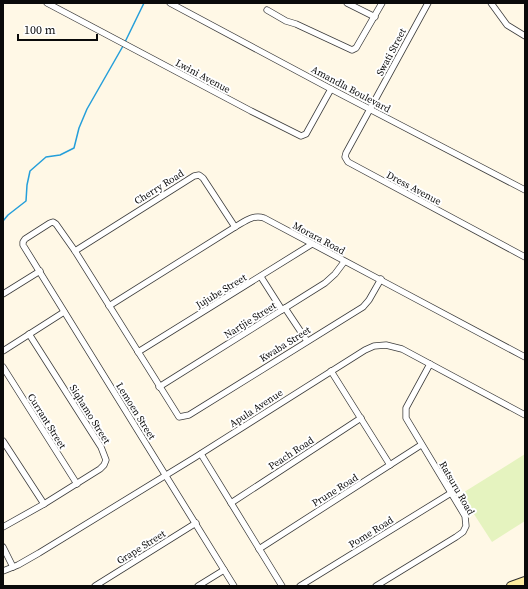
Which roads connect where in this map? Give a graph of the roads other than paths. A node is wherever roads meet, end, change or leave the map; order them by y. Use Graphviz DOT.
graph roads {
  1 [pos="47,3"];
  2 [pos="170,3"];
  3 [pos="347,3"];
  4 [pos="382,3"];
  5 [pos="428,3"];
  6 [pos="492,4"];
  7 [pos="267,10"];
  8 [pos="375,17"];
  9 [pos="525,36"];
  10 [pos="331,90"];
  11 [pos="370,110"];
  12 [pos="525,190"];
  13 [pos="235,227"];
  14 [pos="312,244"];
  15 [pos="74,251"];
  16 [pos="525,257"];
  17 [pos="344,262"];
  18 [pos="40,271"];
  19 [pos="261,277"];
  20 [pos="381,279"];
  21 [pos="3,294"];
  22 [pos="109,306"];
  23 [pos="284,309"];
  24 [pos="64,312"];
  25 [pos="29,334"];
  26 [pos="306,342"];
  27 [pos="3,351"];
  28 [pos="138,352"];
  29 [pos="525,357"];
  30 [pos="430,364"];
  31 [pos="3,367"];
  32 [pos="331,371"];
  33 [pos="159,387"];
  34 [pos="525,415"];
  35 [pos="361,418"];
  36 [pos="3,441"];
  37 [pos="422,445"];
  38 [pos="200,454"];
  39 [pos="390,466"];
  40 [pos="165,475"];
  41 [pos="76,484"];
  42 [pos="451,493"];
  43 [pos="231,503"];
  44 [pos="44,504"];
  45 [pos="196,523"];
  46 [pos="3,527"];
  47 [pos="3,547"];
  48 [pos="259,549"];
  49 [pos="13,568"];
  50 [pos="224,570"];
  51 [pos="3,571"];
  52 [pos="525,581"];
  53 [pos="95,586"];
  54 [pos="198,586"];
  55 [pos="234,586"];
  56 [pos="282,586"];
  57 [pos="300,586"];
  58 [pos="376,586"];
  59 [pos="511,586"];
  1 -- 10 [label="street, Lwini Avenue"];
  2 -- 10 [label="street, Amandla Boulevard"];
  3 -- 8 [label="street"];
  4 -- 8 [label="street"];
  5 -- 11 [label="street, Swati Street"];
  6 -- 9 [label="street"];
  7 -- 8 [label="street"];
  10 -- 11 [label="street, Amandla Boulevard"];
  11 -- 12 [label="street, Amandla Boulevard"];
  11 -- 16 [label="street, Dress Avenue"];
  13 -- 14 [label="street, Morara Road"];
  13 -- 15 [label="street, Cherry Road"];
  13 -- 22 [label="street, Morara Road"];
  14 -- 17 [label="street, Morara Road"];
  14 -- 19 [label="street, Jujube Street"];
  15 -- 18 [label="street, Lemoen Street"];
  15 -- 22 [label="street"];
  17 -- 20 [label="street, Morara Road"];
  17 -- 23 [label="street, Nartjie Street"];
  18 -- 21 [label="street"];
  18 -- 24 [label="street, Lemoen Street"];
  19 -- 23 [label="street"];
  19 -- 28 [label="street, Jujube Street"];
  20 -- 26 [label="street, Kwaba Street"];
  20 -- 29 [label="street, Morara Road"];
  22 -- 28 [label="street"];
  23 -- 26 [label="street"];
  23 -- 33 [label="street, Nartjie Street"];
  24 -- 25 [label="street"];
  24 -- 40 [label="street, Lemoen Street"];
  25 -- 27 [label="street"];
  25 -- 41 [label="street, Siqhamo Street"];
  26 -- 33 [label="street, Kwaba Street"];
  28 -- 33 [label="street"];
  30 -- 32 [label="street, Apula Avenue"];
  30 -- 34 [label="street, Apula Avenue"];
  30 -- 37 [label="street, Ratsuru Road"];
  31 -- 41 [label="street, Currant Street"];
  32 -- 35 [label="street"];
  32 -- 38 [label="street, Apula Avenue"];
  35 -- 39 [label="street"];
  35 -- 43 [label="street, Peach Road"];
  36 -- 44 [label="street"];
  37 -- 39 [label="street, Prune Road"];
  37 -- 42 [label="street, Ratsuru Road"];
  38 -- 40 [label="street, Apula Avenue"];
  38 -- 43 [label="street"];
  39 -- 48 [label="street, Prune Road"];
  40 -- 45 [label="street, Lemoen Street"];
  40 -- 49 [label="street, Apula Avenue"];
  41 -- 44 [label="street, Siqhamo Street"];
  42 -- 57 [label="street, Pome Road"];
  42 -- 58 [label="street, Ratsuru Road"];
  43 -- 48 [label="street"];
  44 -- 46 [label="street, Siqhamo Street"];
  45 -- 50 [label="street, Lemoen Street"];
  45 -- 53 [label="street, Grape Street"];
  47 -- 49 [label="street"];
  48 -- 56 [label="street"];
  49 -- 51 [label="street, Apula Avenue"];
  50 -- 54 [label="street"];
  50 -- 55 [label="street, Lemoen Street"];
  52 -- 59 [label="street"];
}
